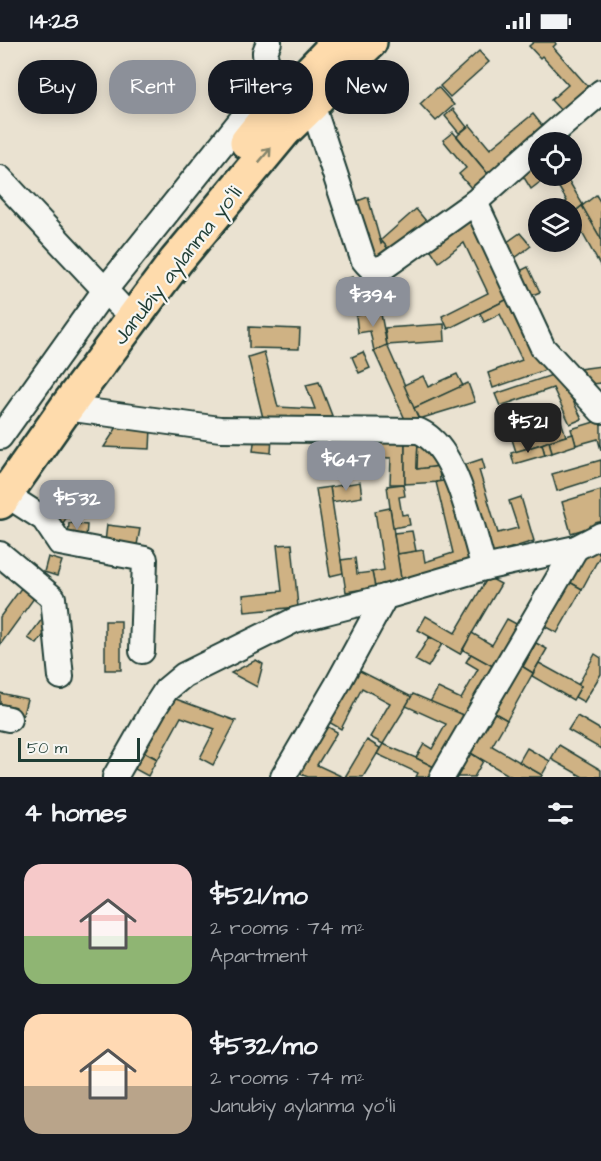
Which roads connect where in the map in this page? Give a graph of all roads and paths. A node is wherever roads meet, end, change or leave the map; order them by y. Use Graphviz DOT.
graph roads {
  1 [pos="269,42"];
  2 [pos="339,42"];
  3 [pos="370,42"];
  4 [pos="601,92"];
  5 [pos="313,103"];
  6 [pos="313,107"];
  7 [pos="302,114"];
  8 [pos="555,132"];
  9 [pos="528,155"];
  10 [pos="0,178"];
  11 [pos="475,202"];
  12 [pos="112,297"];
  13 [pos="66,408"];
  14 [pos="601,411"];
  15 [pos="0,437"];
  16 [pos="2,489"];
  17 [pos="601,535"];
  18 [pos="576,548"];
  19 [pos="0,554"];
  20 [pos="484,568"];
  21 [pos="385,597"];
  22 [pos="142,651"];
  23 [pos="61,677"];
  24 [pos="115,777"];
  25 [pos="283,777"];
  26 [pos="442,777"];
  1 -- 12 [label="street"];
  2 -- 12 [label="highway, Janubiy aylanma yoʻli"];
  3 -- 5 [label="highway, Janubiy aylanma yoʻli"];
  4 -- 8 [label="street"];
  6 -- 11 [label="street"];
  13 -- 7 [label="highway, Janubiy aylanma yoʻli, one-way"];
  9 -- 11 [label="street"];
  10 -- 12 [label="street"];
  11 -- 14 [label="street"];
  12 -- 15 [label="street"];
  12 -- 16 [label="highway, Janubiy aylanma yoʻli"];
  13 -- 16 [label="highway, Janubiy aylanma yoʻli"];
  13 -- 20 [label="street"];
  16 -- 22 [label="street"];
  17 -- 18 [label="street"];
  18 -- 20 [label="street"];
  18 -- 26 [label="street"];
  19 -- 23 [label="street"];
  20 -- 21 [label="street"];
  21 -- 24 [label="street"];
  21 -- 25 [label="street"];
}
